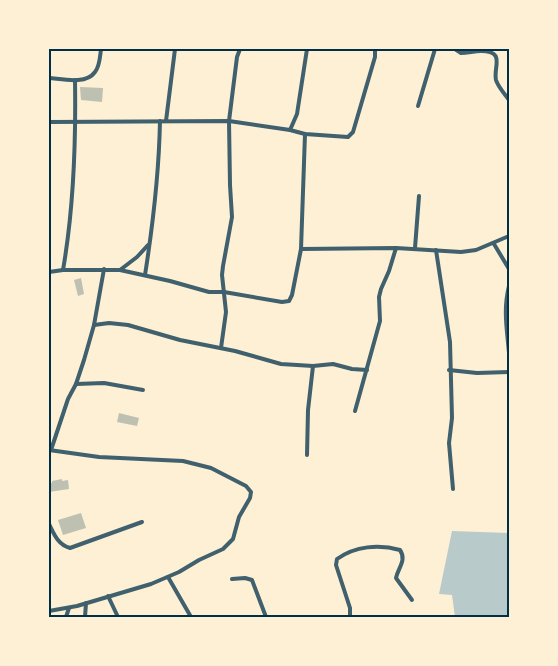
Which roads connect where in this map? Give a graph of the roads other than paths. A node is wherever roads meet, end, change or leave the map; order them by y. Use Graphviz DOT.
graph roads {
  1 [pos="101,49"];
  2 [pos="175,49"];
  3 [pos="240,49"];
  4 [pos="308,49"];
  5 [pos="375,49"];
  6 [pos="435,49"];
  7 [pos="455,49"];
  8 [pos="49,78"];
  9 [pos="75,80"];
  10 [pos="509,100"];
  11 [pos="418,106"];
  12 [pos="160,121"];
  13 [pos="166,121"];
  14 [pos="229,121"];
  15 [pos="49,122"];
  16 [pos="76,123"];
  17 [pos="290,130"];
  18 [pos="305,134"];
  19 [pos="419,196"];
  20 [pos="509,236"];
  21 [pos="149,243"];
  22 [pos="494,244"];
  23 [pos="396,248"];
  24 [pos="415,248"];
  25 [pos="301,249"];
  26 [pos="436,250"];
  27 [pos="104,269"];
  28 [pos="509,269"];
  29 [pos="63,270"];
  30 [pos="120,270"];
  31 [pos="49,272"];
  32 [pos="145,275"];
  33 [pos="509,286"];
  34 [pos="224,292"];
  35 [pos="94,325"];
  36 [pos="221,348"];
  37 [pos="509,353"];
  38 [pos="313,366"];
  39 [pos="367,370"];
  40 [pos="449,370"];
  41 [pos="509,372"];
  42 [pos="76,384"];
  43 [pos="143,390"];
  44 [pos="355,411"];
  45 [pos="50,450"];
  46 [pos="307,455"];
  47 [pos="452,490"];
  48 [pos="142,522"];
  49 [pos="49,524"];
  50 [pos="168,577"];
  51 [pos="232,579"];
  52 [pos="108,596"];
  53 [pos="412,600"];
  54 [pos="86,603"];
  55 [pos="68,608"];
  56 [pos="49,611"];
  57 [pos="66,617"];
  58 [pos="85,617"];
  59 [pos="118,617"];
  60 [pos="191,617"];
  61 [pos="266,617"];
  62 [pos="350,617"];
  1 -- 9 [label="street"];
  2 -- 13 [label="street"];
  3 -- 14 [label="street"];
  4 -- 17 [label="street"];
  5 -- 18 [label="street"];
  6 -- 11 [label="street"];
  7 -- 10 [label="street"];
  8 -- 9 [label="street"];
  9 -- 16 [label="street"];
  12 -- 13 [label="street"];
  12 -- 16 [label="street"];
  12 -- 21 [label="street"];
  13 -- 14 [label="street"];
  14 -- 17 [label="street"];
  14 -- 34 [label="street"];
  15 -- 16 [label="street"];
  16 -- 29 [label="street"];
  17 -- 18 [label="street"];
  18 -- 25 [label="street"];
  19 -- 24 [label="street"];
  20 -- 22 [label="street"];
  21 -- 30 [label="street"];
  21 -- 32 [label="street"];
  22 -- 26 [label="street"];
  22 -- 28 [label="street"];
  23 -- 24 [label="street"];
  23 -- 25 [label="street"];
  23 -- 39 [label="street"];
  24 -- 26 [label="street"];
  25 -- 34 [label="street"];
  26 -- 40 [label="street"];
  27 -- 29 [label="street"];
  27 -- 30 [label="street"];
  27 -- 35 [label="street"];
  29 -- 31 [label="street"];
  30 -- 32 [label="street"];
  32 -- 34 [label="street"];
  33 -- 37 [label="street"];
  34 -- 36 [label="street"];
  35 -- 36 [label="street"];
  35 -- 42 [label="street"];
  36 -- 38 [label="street"];
  38 -- 39 [label="street"];
  38 -- 46 [label="street"];
  39 -- 44 [label="street"];
  40 -- 41 [label="street"];
  40 -- 47 [label="street"];
  42 -- 43 [label="street"];
  42 -- 45 [label="street"];
  45 -- 50 [label="street"];
  48 -- 49 [label="street"];
  50 -- 52 [label="street"];
  50 -- 60 [label="street"];
  51 -- 61 [label="street"];
  52 -- 54 [label="street"];
  52 -- 59 [label="street"];
  53 -- 62 [label="street"];
  54 -- 55 [label="street"];
  54 -- 58 [label="street"];
  55 -- 56 [label="street"];
  55 -- 57 [label="street"];
}
